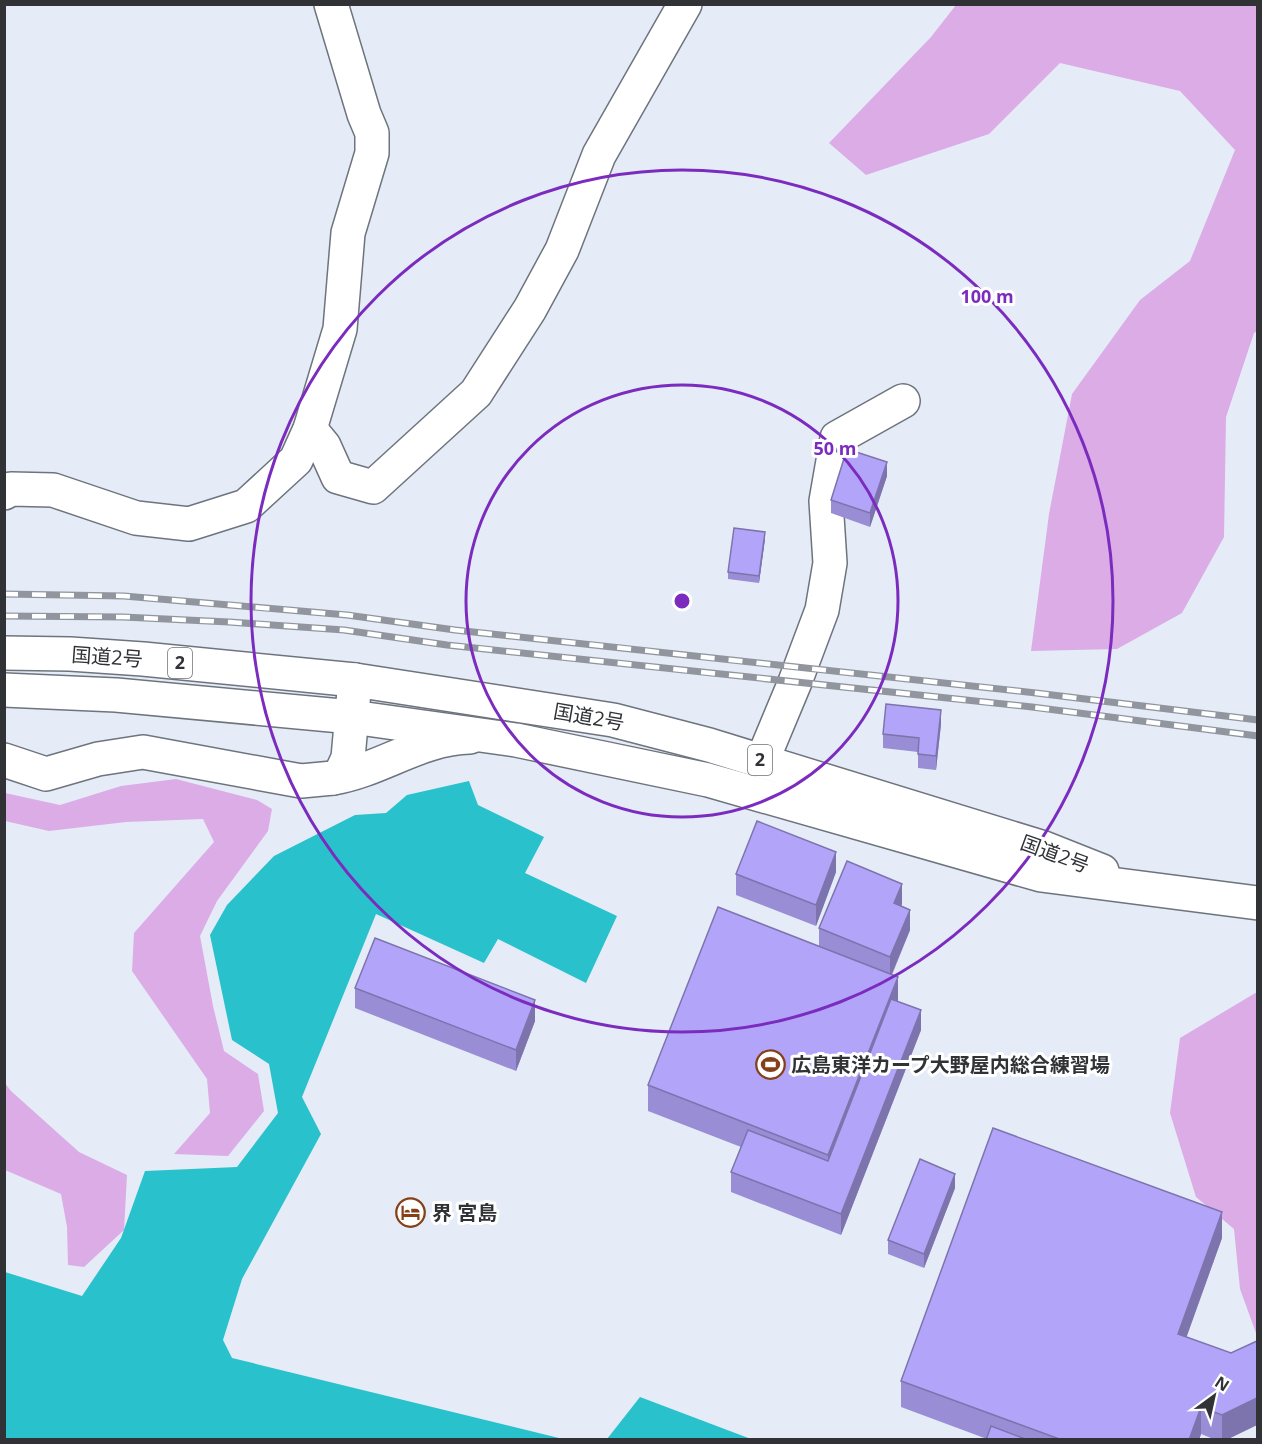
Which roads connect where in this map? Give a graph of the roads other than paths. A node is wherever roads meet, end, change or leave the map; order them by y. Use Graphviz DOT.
graph roads {
  1 [pos="331,4"];
  2 [pos="685,4"];
  3 [pos="903,401"];
  4 [pos="310,429"];
  5 [pos="4,493"];
  6 [pos="4,653"];
  7 [pos="355,680"];
  8 [pos="4,690"];
  9 [pos="352,717"];
  10 [pos="516,740"];
  11 [pos="4,760"];
  12 [pos="762,761"];
  13 [pos="333,778"];
  14 [pos="1152,890"];
  15 [pos="1257,903"];
  1 -- 4 [label="main road"];
  2 -- 4 [label="main road"];
  3 -- 12 [label="main road"];
  4 -- 5 [label="main road"];
  6 -- 7 [label="main road, 国道2号 / 2"];
  7 -- 9 [label="main road"];
  7 -- 12 [label="main road, 国道2号 / 2"];
  8 -- 9 [label="main road, 国道2号 / 2"];
  9 -- 10 [label="main road, 国道2号 / 2"];
  9 -- 13 [label="main road"];
  10 -- 13 [label="main road"];
  10 -- 14 [label="main road, 国道2号 / 2"];
  11 -- 13 [label="main road"];
  12 -- 14 [label="main road, 国道2号 / 2"];
  14 -- 15 [label="main road, 国道2号 / 2"];
}
